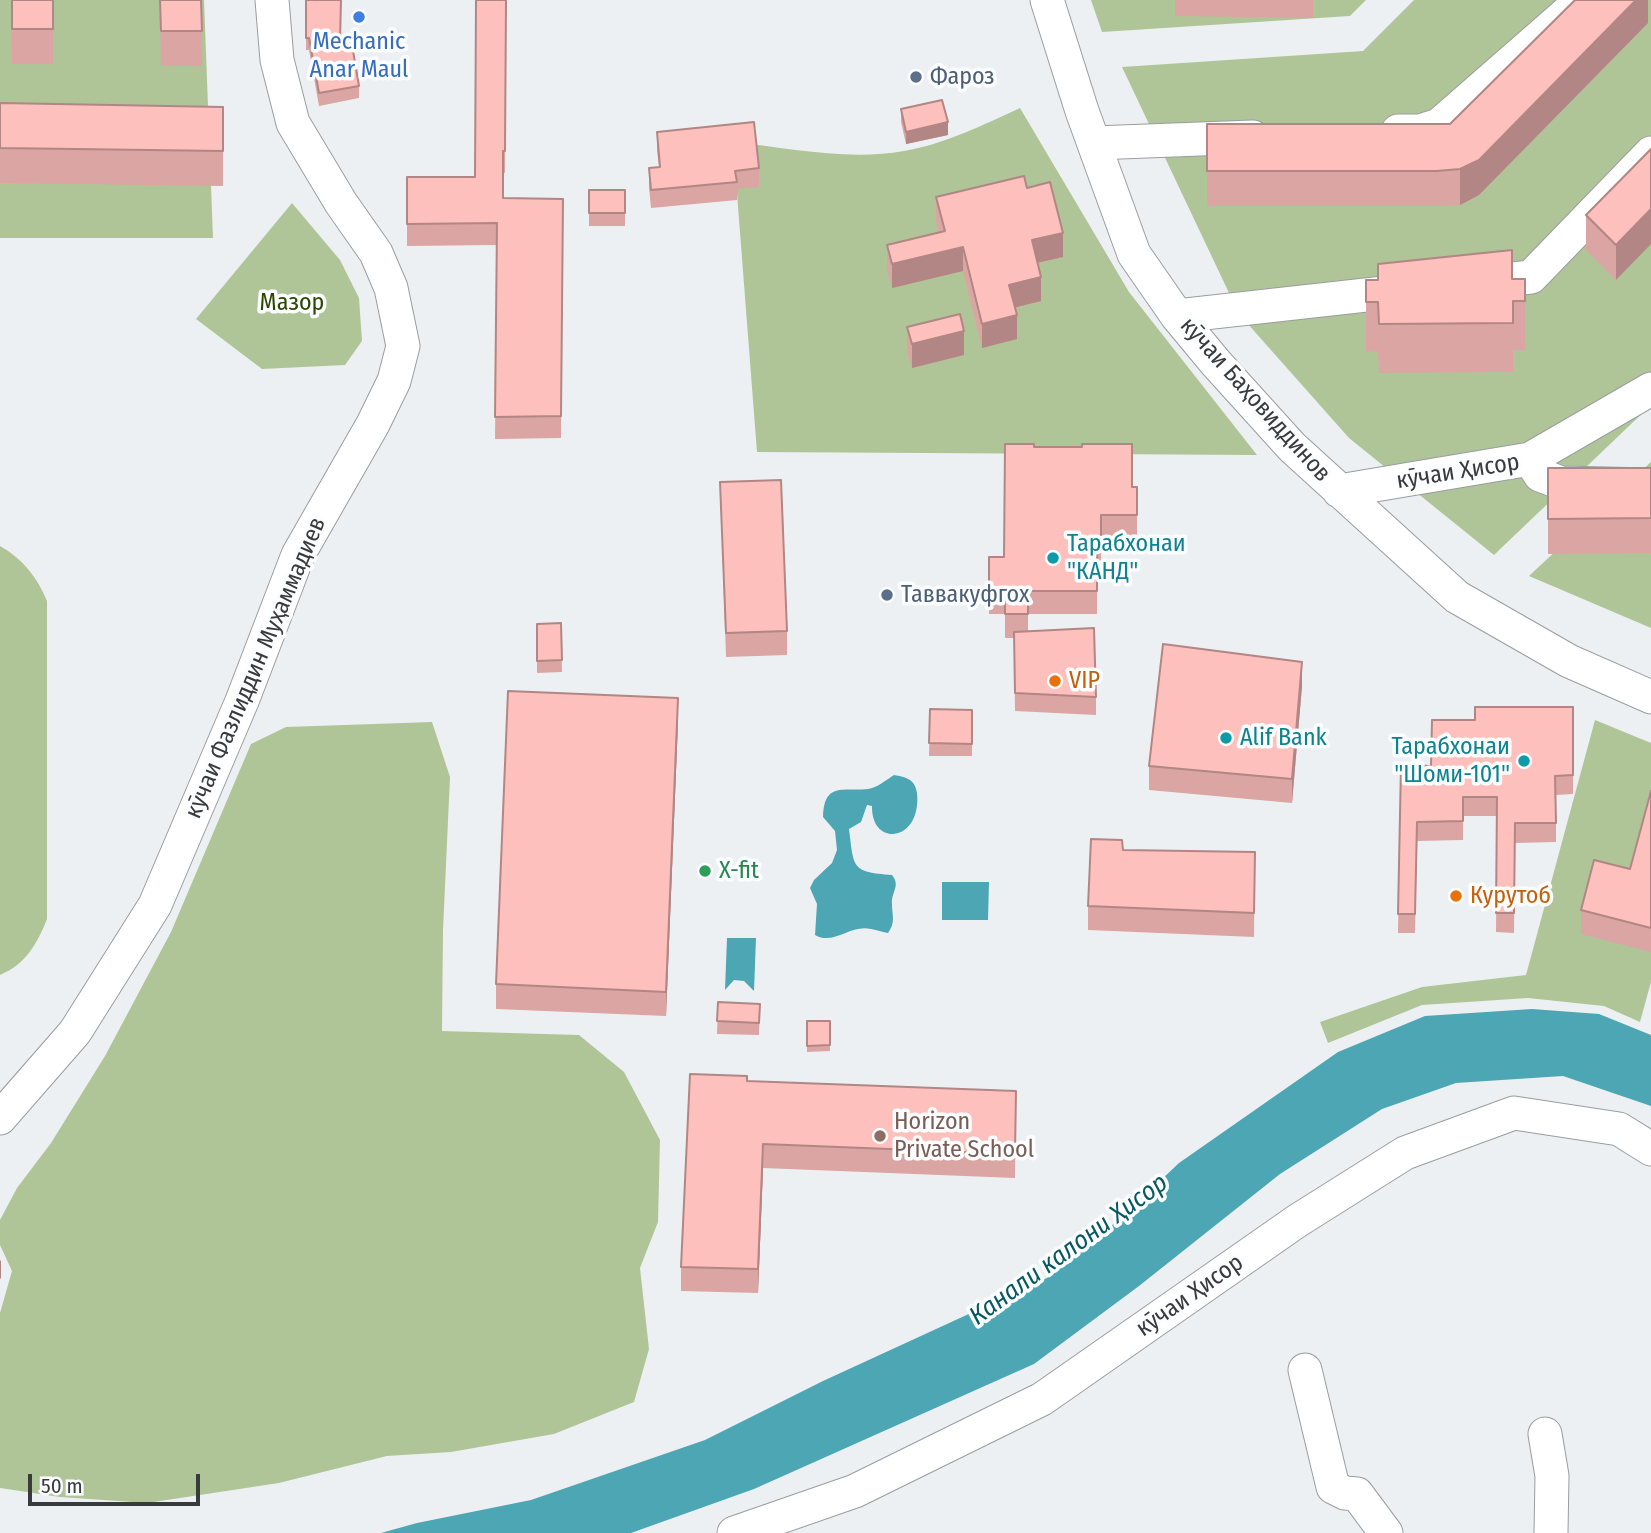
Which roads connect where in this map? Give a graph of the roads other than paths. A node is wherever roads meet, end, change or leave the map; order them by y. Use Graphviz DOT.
graph roads {
  1 [pos="272,0"];
  2 [pos="1047,0"];
  3 [pos="1582,0"];
  4 [pos="1366,133"];
  5 [pos="1285,136"];
  6 [pos="1094,143"];
  7 [pos="1651,153"];
  8 [pos="1177,316"];
  9 [pos="1651,389"];
  10 [pos="1530,459"];
  11 [pos="1651,485"];
  12 [pos="1339,491"];
  13 [pos="1651,697"];
  14 [pos="0,1118"];
  15 [pos="1651,1149"];
  16 [pos="1305,1370"];
  17 [pos="1545,1434"];
  18 [pos="734,1533"];
  19 [pos="1386,1533"];
  20 [pos="1551,1533"];
  1 -- 14 [label="street, кӯчаи Фазлиддин Муҳаммадиев"];
  2 -- 6 [label="street, кӯчаи Баҳовиддинов"];
  3 -- 4 [label="street"];
  5 -- 6 [label="street"];
  6 -- 8 [label="street, кӯчаи Баҳовиддинов"];
  7 -- 8 [label="street"];
  8 -- 12 [label="street, кӯчаи Баҳовиддинов"];
  9 -- 10 [label="street"];
  10 -- 11 [label="street, кӯчаи Ҳисор"];
  10 -- 12 [label="street, кӯчаи Ҳисор"];
  12 -- 13 [label="street, кӯчаи Баҳовиддинов"];
  15 -- 18 [label="street, кӯчаи Ҳисор"];
  16 -- 19 [label="street"];
  17 -- 20 [label="street"];
}
